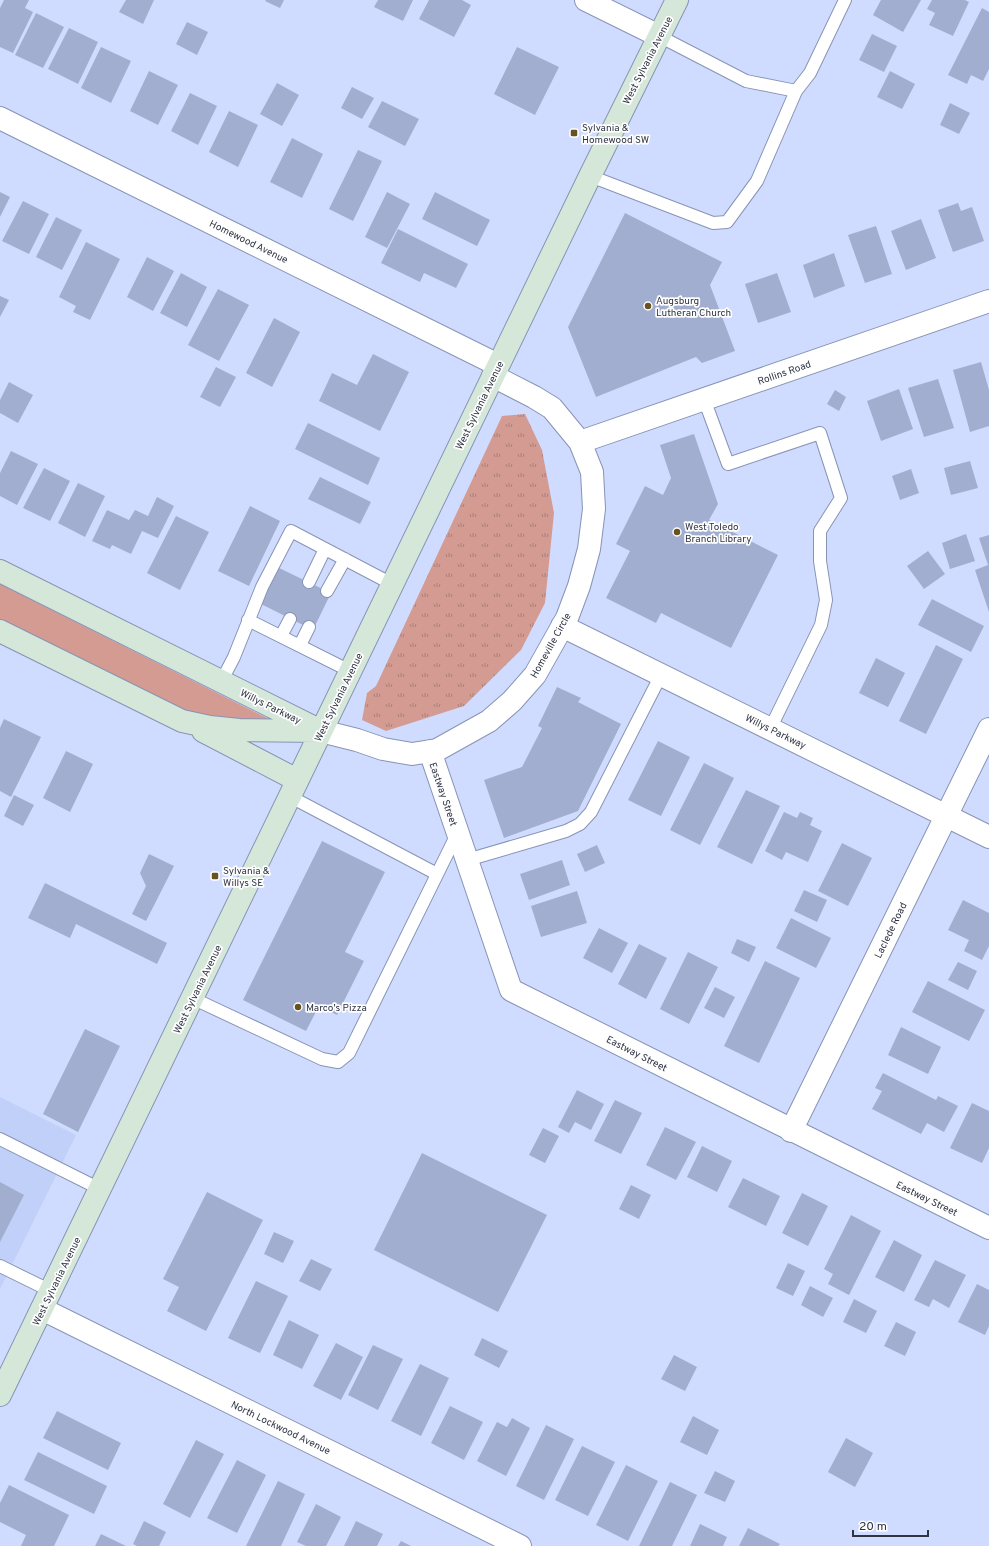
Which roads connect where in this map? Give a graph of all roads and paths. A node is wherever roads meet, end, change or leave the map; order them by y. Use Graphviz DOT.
graph roads {
  1 [pos="586,0"];
  2 [pos="678,0"];
  3 [pos="845,0"];
  4 [pos="659,36"];
  5 [pos="796,91"];
  6 [pos="0,118"];
  7 [pos="590,176"];
  8 [pos="989,301"];
  9 [pos="496,371"];
  10 [pos="704,399"];
  11 [pos="580,442"];
  12 [pos="325,549"];
  13 [pos="345,559"];
  14 [pos="0,571"];
  15 [pos="309,582"];
  16 [pos="392,584"];
  17 [pos="327,591"];
  18 [pos="290,619"];
  19 [pos="248,620"];
  20 [pos="562,626"];
  21 [pos="309,627"];
  22 [pos="0,631"];
  23 [pos="281,636"];
  24 [pos="300,645"];
  25 [pos="350,671"];
  26 [pos="661,675"];
  27 [pos="221,682"];
  28 [pos="182,721"];
  29 [pos="770,728"];
  30 [pos="989,729"];
  31 [pos="321,731"];
  32 [pos="430,751"];
  33 [pos="293,788"];
  34 [pos="946,815"];
  35 [pos="458,832"];
  36 [pos="989,837"];
  37 [pos="467,860"];
  38 [pos="437,874"];
  39 [pos="192,998"];
  40 [pos="791,1131"];
  41 [pos="0,1139"];
  42 [pos="100,1189"];
  43 [pos="989,1228"];
  44 [pos="0,1266"];
  45 [pos="47,1300"];
  46 [pos="1,1388"];
  47 [pos="520,1546"];
  1 -- 4 [label="street"];
  2 -- 4 [label="main road, West Sylvania Avenue"];
  3 -- 5 [label="lane"];
  4 -- 5 [label="lane"];
  4 -- 7 [label="main road, West Sylvania Avenue"];
  5 -- 7 [label="lane"];
  6 -- 9 [label="street, Homewood Avenue"];
  7 -- 9 [label="main road, West Sylvania Avenue"];
  8 -- 10 [label="street, Rollins Road"];
  9 -- 11 [label="street, Homeville Circle"];
  9 -- 16 [label="main road, West Sylvania Avenue"];
  10 -- 11 [label="street, Rollins Road"];
  10 -- 29 [label="lane"];
  11 -- 20 [label="street, Homeville Circle"];
  12 -- 13 [label="lane"];
  12 -- 15 [label="lane"];
  12 -- 19 [label="lane"];
  13 -- 16 [label="lane"];
  13 -- 17 [label="lane"];
  14 -- 27 [label="main road, Willys Parkway"];
  16 -- 25 [label="main road, West Sylvania Avenue"];
  18 -- 23 [label="lane"];
  19 -- 23 [label="lane"];
  19 -- 27 [label="lane"];
  20 -- 26 [label="street, Willys Parkway"];
  20 -- 32 [label="street, Homeville Circle"];
  21 -- 24 [label="lane"];
  22 -- 28 [label="main road, Willys Parkway"];
  23 -- 24 [label="lane"];
  24 -- 25 [label="lane"];
  25 -- 31 [label="main road, West Sylvania Avenue"];
  26 -- 29 [label="street, Willys Parkway"];
  26 -- 37 [label="lane"];
  27 -- 31 [label="main road, Willys Parkway"];
  28 -- 31 [label="main road, Willys Parkway"];
  28 -- 33 [label="main road"];
  29 -- 34 [label="street, Willys Parkway"];
  30 -- 34 [label="street, Laclede Road"];
  31 -- 32 [label="street, Homeville Circle"];
  31 -- 33 [label="main road, West Sylvania Avenue"];
  32 -- 35 [label="street, Eastway Street"];
  33 -- 38 [label="lane"];
  33 -- 39 [label="main road, West Sylvania Avenue"];
  34 -- 36 [label="street, Willys Parkway"];
  34 -- 40 [label="street, Laclede Road"];
  35 -- 37 [label="street, Eastway Street"];
  35 -- 38 [label="lane"];
  37 -- 40 [label="street, Eastway Street"];
  38 -- 39 [label="lane"];
  39 -- 42 [label="main road, West Sylvania Avenue"];
  40 -- 43 [label="street, Eastway Street"];
  41 -- 42 [label="lane"];
  42 -- 45 [label="main road, West Sylvania Avenue"];
  44 -- 45 [label="lane"];
  45 -- 46 [label="main road, West Sylvania Avenue"];
  45 -- 47 [label="street, North Lockwood Avenue"];
}
